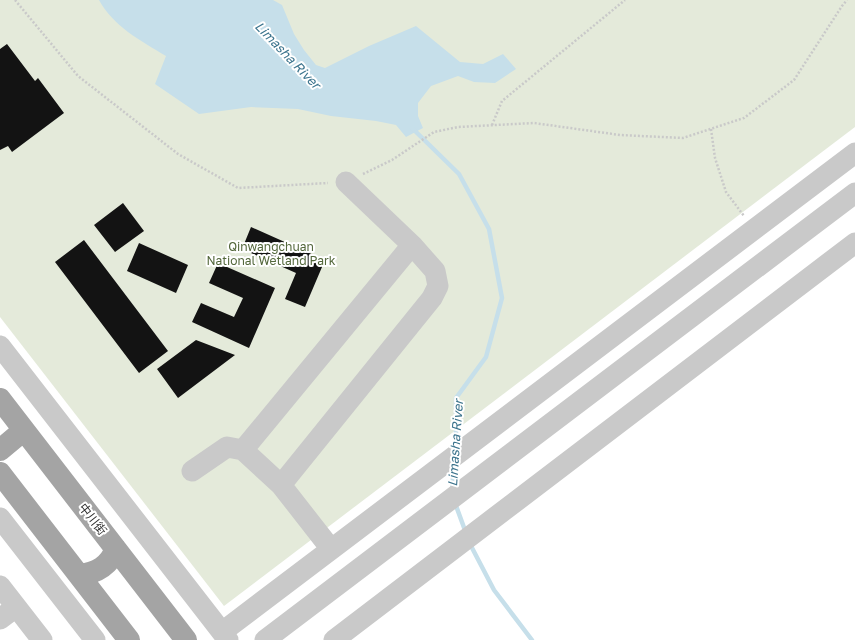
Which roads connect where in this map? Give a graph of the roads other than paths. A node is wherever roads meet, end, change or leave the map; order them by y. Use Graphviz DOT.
graph roads {
  1 [pos="855,153"];
  2 [pos="346,182"];
  3 [pos="855,193"];
  4 [pos="855,243"];
  5 [pos="412,245"];
  6 [pos="0,346"];
  7 [pos="0,399"];
  8 [pos="24,430"];
  9 [pos="0,450"];
  10 [pos="243,450"];
  11 [pos="192,471"];
  12 [pos="0,473"];
  13 [pos="281,485"];
  14 [pos="0,518"];
  15 [pos="116,549"];
  16 [pos="331,549"];
  17 [pos="79,575"];
  18 [pos="0,586"];
  19 [pos="8,613"];
  20 [pos="225,636"];
  21 [pos="42,640"];
  22 [pos="95,640"];
  23 [pos="129,640"];
  24 [pos="186,640"];
  25 [pos="265,640"];
  26 [pos="334,640"];
  1 -- 16 [label="street"];
  2 -- 5 [label="street"];
  3 -- 25 [label="street"];
  4 -- 26 [label="street"];
  5 -- 10 [label="street"];
  5 -- 13 [label="street"];
  6 -- 20 [label="street"];
  7 -- 8 [label="main road, 中川街"];
  8 -- 9 [label="main road"];
  8 -- 15 [label="main road, 中川街"];
  10 -- 11 [label="street"];
  10 -- 13 [label="street"];
  12 -- 17 [label="main road"];
  13 -- 16 [label="street"];
  14 -- 22 [label="street"];
  15 -- 17 [label="main road"];
  15 -- 24 [label="main road, 中川街"];
  16 -- 20 [label="street"];
  17 -- 23 [label="main road"];
  18 -- 19 [label="street"];
  19 -- 21 [label="street"];
}
